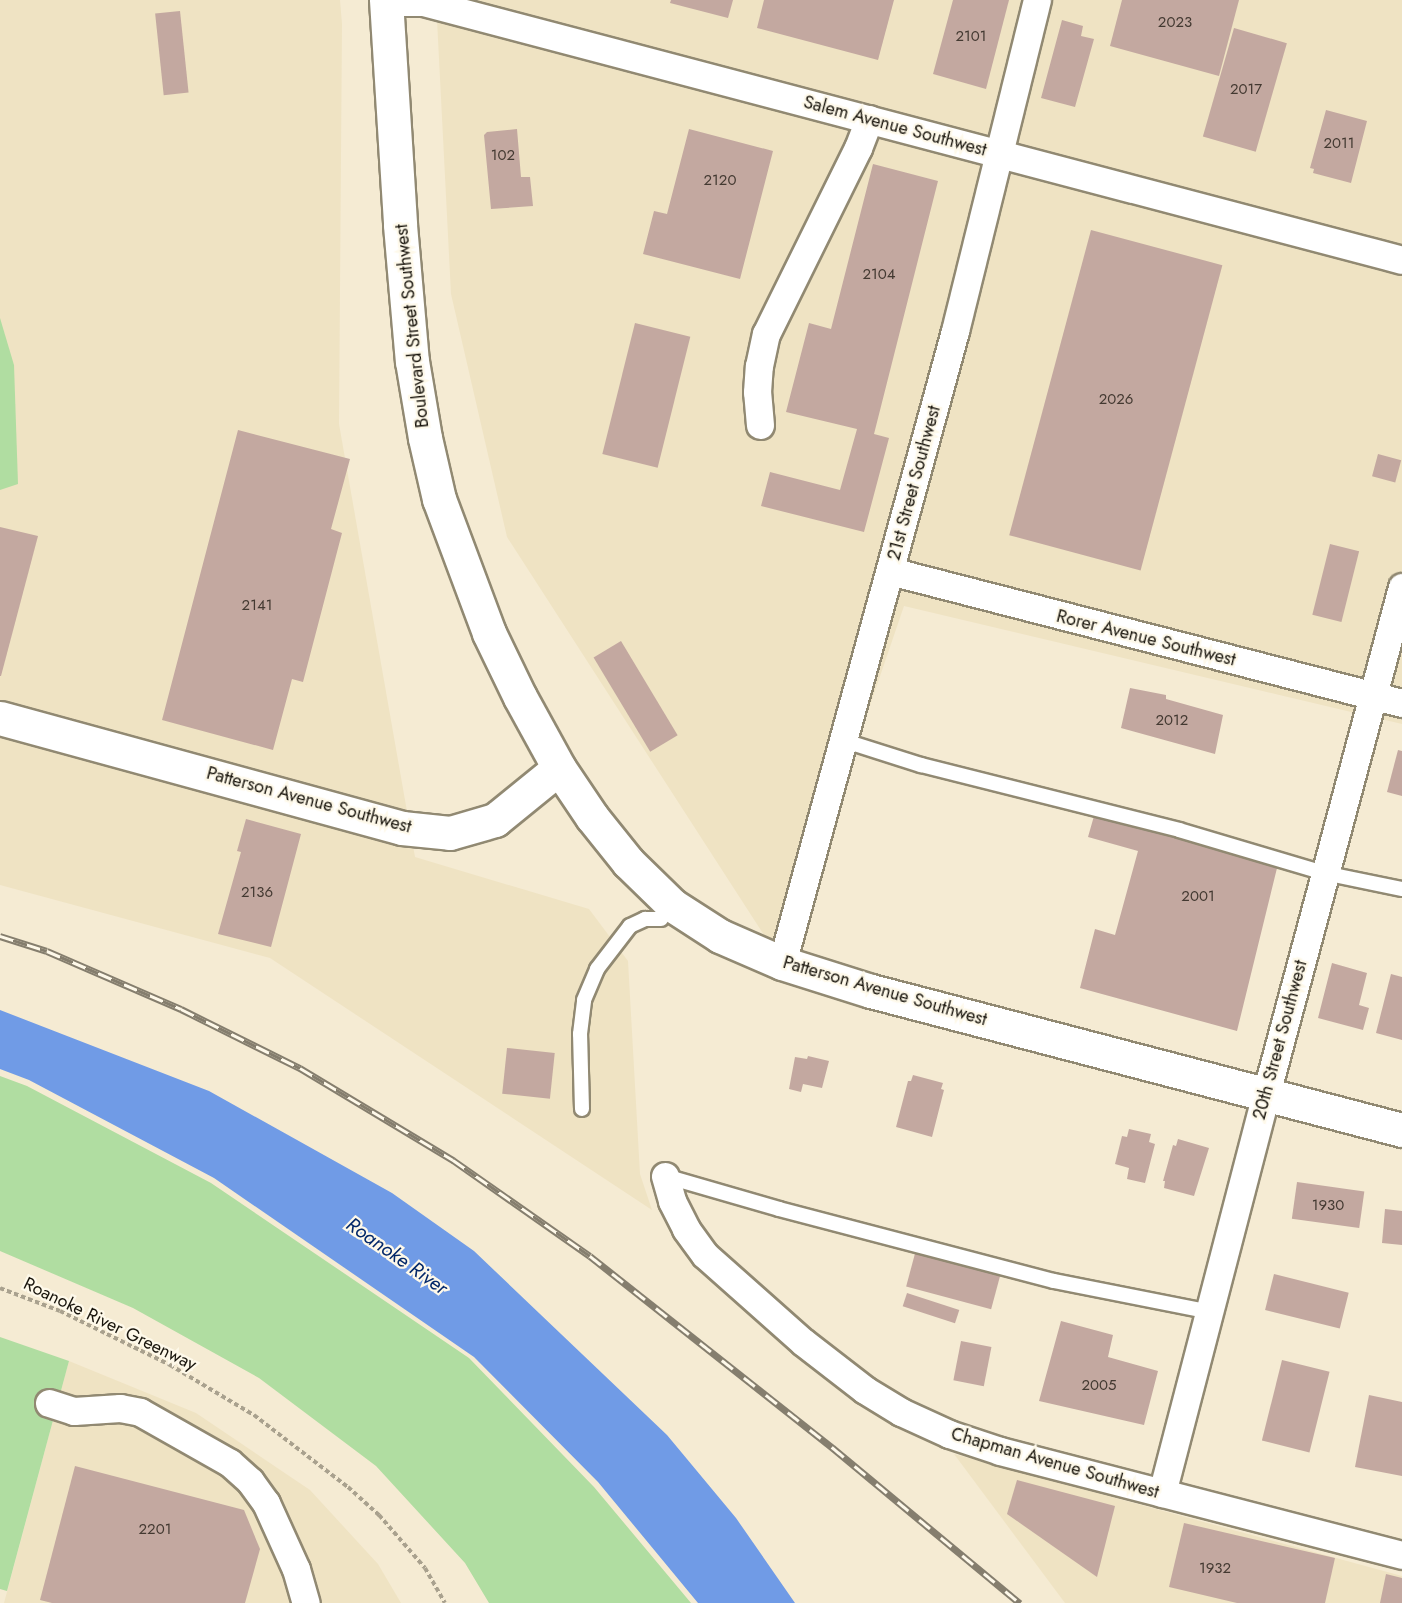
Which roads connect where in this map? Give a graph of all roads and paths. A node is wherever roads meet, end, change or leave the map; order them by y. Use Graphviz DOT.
graph roads {
  1 [pos="1037,0"];
  2 [pos="386,1"];
  3 [pos="869,118"];
  4 [pos="998,153"];
  5 [pos="1402,260"];
  6 [pos="760,424"];
  7 [pos="890,571"];
  8 [pos="1402,588"];
  9 [pos="1373,696"];
  10 [pos="1402,703"];
  11 [pos="0,717"];
  12 [pos="842,740"];
  13 [pos="559,768"];
  14 [pos="1324,873"];
  15 [pos="1402,889"];
  16 [pos="666,912"];
  17 [pos="782,963"];
  18 [pos="1266,1094"];
  19 [pos="582,1109"];
  20 [pos="1402,1130"];
  21 [pos="665,1176"];
  22 [pos="0,1288"];
  23 [pos="1210,1312"];
  24 [pos="49,1403"];
  25 [pos="1162,1493"];
  26 [pos="1402,1555"];
  27 [pos="306,1603"];
  28 [pos="444,1603"];
  1 -- 4 [label="street, 21st Street Southwest"];
  2 -- 3 [label="street, Salem Avenue Southwest"];
  2 -- 13 [label="main road, Boulevard Street Southwest"];
  3 -- 4 [label="street, Salem Avenue Southwest"];
  3 -- 6 [label="street"];
  4 -- 5 [label="street, Salem Avenue Southwest"];
  4 -- 7 [label="street, 21st Street Southwest"];
  7 -- 9 [label="street, Rorer Avenue Southwest"];
  7 -- 12 [label="street, 21st Street Southwest"];
  8 -- 9 [label="street, 20th Street Southwest"];
  9 -- 10 [label="street, Rorer Avenue Southwest"];
  9 -- 14 [label="street, 20th Street Southwest"];
  11 -- 13 [label="main road, Patterson Avenue Southwest"];
  12 -- 14 [label="lane"];
  12 -- 17 [label="street, 21st Street Southwest"];
  13 -- 16 [label="main road, Patterson Avenue Southwest"];
  14 -- 15 [label="lane"];
  14 -- 18 [label="street, 20th Street Southwest"];
  16 -- 17 [label="main road, Patterson Avenue Southwest"];
  16 -- 19 [label="lane"];
  17 -- 18 [label="main road, Patterson Avenue Southwest"];
  18 -- 20 [label="main road, Patterson Avenue Southwest"];
  18 -- 23 [label="street, 20th Street Southwest"];
  21 -- 23 [label="lane"];
  21 -- 25 [label="street, Chapman Avenue Southwest"];
  22 -- 28 [label="path, Roanoke River Greenway"];
  23 -- 25 [label="street, 20th Street Southwest"];
  24 -- 27 [label="street"];
  25 -- 26 [label="street, Chapman Avenue Southwest"];
}
